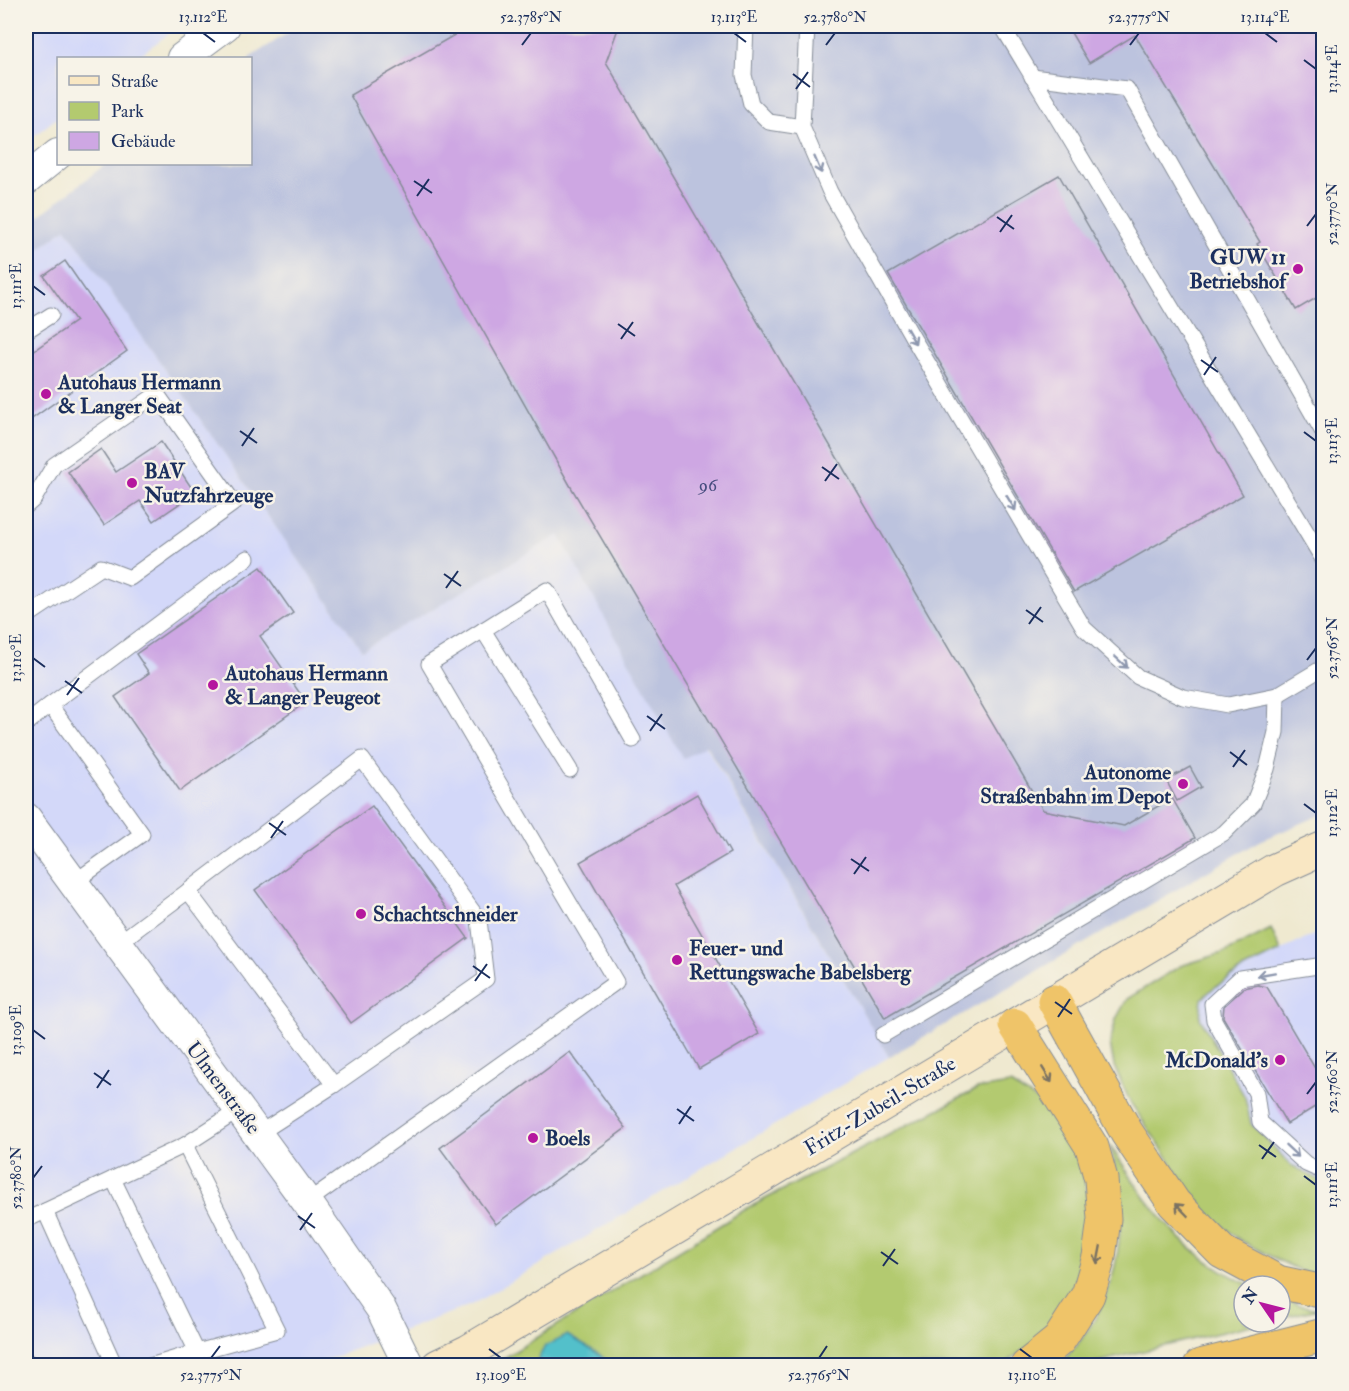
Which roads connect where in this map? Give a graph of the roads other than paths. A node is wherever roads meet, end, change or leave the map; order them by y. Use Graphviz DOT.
graph roads {
  1 [pos="225,26"];
  2 [pos="746,26"];
  3 [pos="807,26"];
  4 [pos="1002,26"];
  5 [pos="183,57"];
  6 [pos="1032,76"];
  7 [pos="802,127"];
  8 [pos="57,155"];
  9 [pos="26,180"];
  10 [pos="51,315"];
  11 [pos="26,331"];
  12 [pos="1323,434"];
  13 [pos="26,506"];
  14 [pos="247,558"];
  15 [pos="1323,561"];
  16 [pos="26,618"];
  17 [pos="483,630"];
  18 [pos="1323,667"];
  19 [pos="1277,695"];
  20 [pos="50,705"];
  21 [pos="26,723"];
  22 [pos="633,740"];
  23 [pos="570,770"];
  24 [pos="26,818"];
  25 [pos="1323,848"];
  26 [pos="73,883"];
  27 [pos="188,891"];
  28 [pos="117,944"];
  29 [pos="1323,965"];
  30 [pos="1054,1001"];
  31 [pos="1016,1025"];
  32 [pos="883,1035"];
  33 [pos="334,1085"];
  34 [pos="239,1110"];
  35 [pos="258,1134"];
  36 [pos="185,1145"];
  37 [pos="1323,1172"];
  38 [pos="113,1179"];
  39 [pos="307,1202"];
  40 [pos="45,1211"];
  41 [pos="26,1220"];
  42 [pos="1323,1292"];
  43 [pos="1323,1335"];
  44 [pos="197,1352"];
  45 [pos="26,1360"];
  46 [pos="28,1365"];
  47 [pos="116,1365"];
  48 [pos="150,1365"];
  49 [pos="409,1365"];
  50 [pos="438,1365"];
  51 [pos="1027,1365"];
  52 [pos="1200,1365"];
  1 -- 5 [label="street"];
  2 -- 7 [label="lane"];
  3 -- 7 [label="lane"];
  4 -- 6 [label="lane"];
  6 -- 12 [label="lane"];
  6 -- 15 [label="lane"];
  7 -- 19 [label="lane, one-way"];
  8 -- 9 [label="street"];
  10 -- 11 [label="lane"];
  13 -- 16 [label="lane"];
  14 -- 20 [label="lane"];
  17 -- 22 [label="lane"];
  17 -- 23 [label="lane"];
  17 -- 39 [label="lane"];
  18 -- 19 [label="lane"];
  19 -- 32 [label="lane"];
  20 -- 21 [label="lane"];
  20 -- 26 [label="lane"];
  24 -- 26 [label="street, Ulmenstraße"];
  25 -- 30 [label="street, Fritz-Zubeil-Straße"];
  26 -- 28 [label="street, Ulmenstraße"];
  27 -- 28 [label="lane"];
  27 -- 33 [label="lane"];
  27 -- 33 [label="lane"];
  28 -- 34 [label="street, Ulmenstraße"];
  29 -- 37 [label="lane, one-way"];
  30 -- 31 [label="street, Fritz-Zubeil-Straße"];
  42 -- 30 [label="highway, one-way"];
  31 -- 50 [label="street, Fritz-Zubeil-Straße"];
  31 -- 51 [label="highway, one-way"];
  33 -- 35 [label="lane"];
  34 -- 35 [label="street, Ulmenstraße"];
  34 -- 36 [label="lane"];
  35 -- 39 [label="street, Ulmenstraße"];
  36 -- 38 [label="lane"];
  36 -- 44 [label="lane"];
  38 -- 40 [label="lane"];
  38 -- 44 [label="lane"];
  39 -- 49 [label="street, Ulmenstraße"];
  40 -- 41 [label="lane"];
  40 -- 47 [label="lane"];
  43 -- 52 [label="highway"];
  44 -- 48 [label="lane"];
  45 -- 46 [label="lane"];
}
